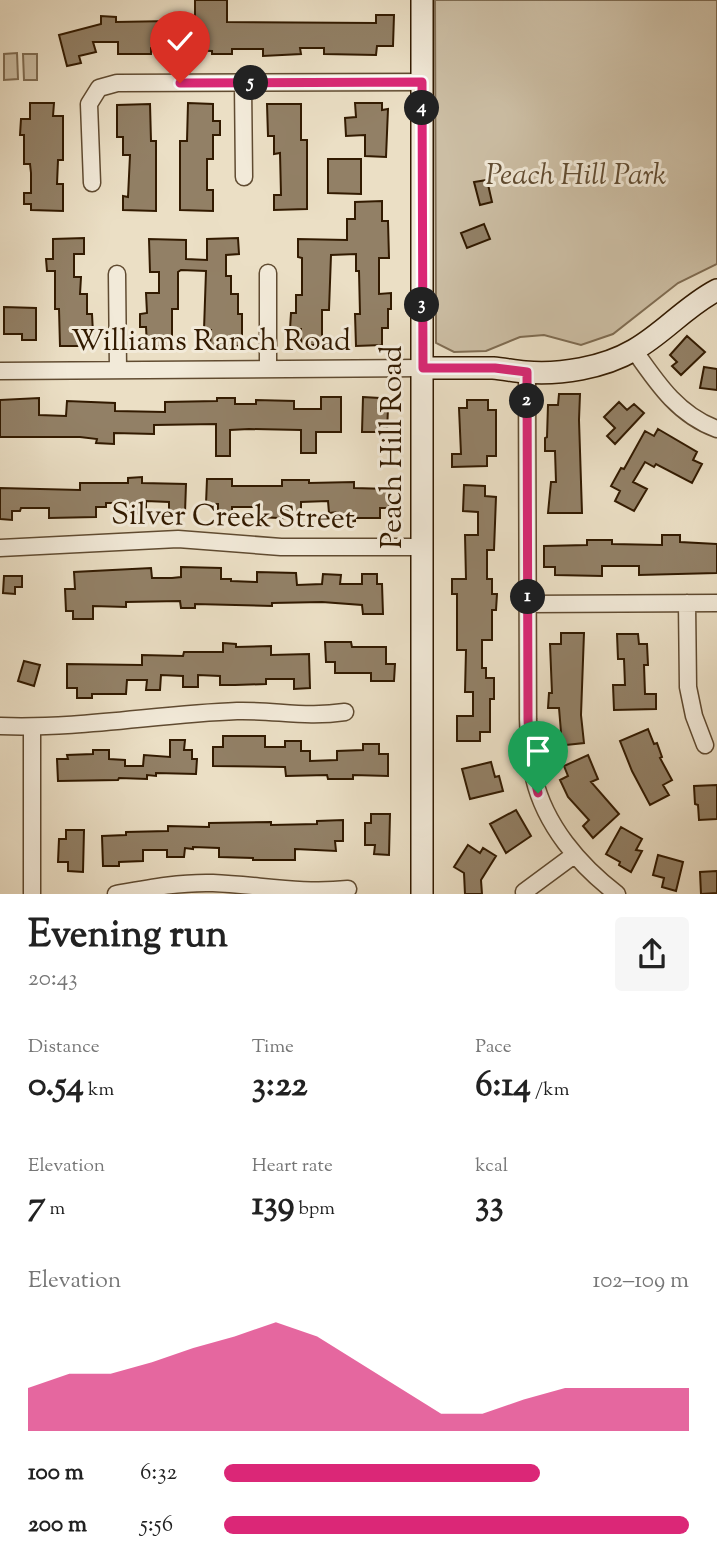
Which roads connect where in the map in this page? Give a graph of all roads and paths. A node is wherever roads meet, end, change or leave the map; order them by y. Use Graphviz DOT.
graph roads {
  1 [pos="422,0"];
  2 [pos="422,82"];
  3 [pos="243,83"];
  4 [pos="244,177"];
  5 [pos="92,183"];
  6 [pos="268,273"];
  7 [pos="117,274"];
  8 [pos="717,290"];
  9 [pos="634,350"];
  10 [pos="423,368"];
  11 [pos="268,369"];
  12 [pos="118,370"];
  13 [pos="0,371"];
  14 [pos="527,372"];
  15 [pos="717,429"];
  16 [pos="423,547"];
  17 [pos="0,548"];
  18 [pos="687,603"];
  19 [pos="717,603"];
  20 [pos="528,604"];
  21 [pos="345,712"];
  22 [pos="0,726"];
  23 [pos="32,727"];
  24 [pos="705,745"];
  25 [pos="574,855"];
  26 [pos="348,889"];
  27 [pos="524,892"];
  28 [pos="32,894"];
  29 [pos="117,894"];
  30 [pos="422,894"];
  31 [pos="617,894"];
  1 -- 2 [label="street, Peach Hill Road"];
  2 -- 3 [label="street"];
  2 -- 10 [label="street, Peach Hill Road"];
  3 -- 4 [label="street"];
  3 -- 5 [label="street"];
  6 -- 11 [label="street"];
  7 -- 12 [label="street"];
  8 -- 9 [label="street"];
  9 -- 14 [label="street"];
  9 -- 15 [label="street"];
  10 -- 11 [label="street, Williams Ranch Road"];
  10 -- 14 [label="street"];
  10 -- 16 [label="street, Peach Hill Road"];
  11 -- 12 [label="street, Williams Ranch Road"];
  12 -- 13 [label="street, Williams Ranch Road"];
  14 -- 20 [label="street"];
  16 -- 17 [label="street, Silver Creek Street"];
  16 -- 30 [label="street, Peach Hill Road"];
  18 -- 19 [label="street"];
  18 -- 20 [label="street"];
  18 -- 24 [label="street"];
  20 -- 25 [label="street"];
  21 -- 23 [label="street"];
  22 -- 23 [label="street"];
  23 -- 28 [label="street"];
  25 -- 27 [label="street"];
  25 -- 31 [label="street"];
  26 -- 29 [label="street"];
}
